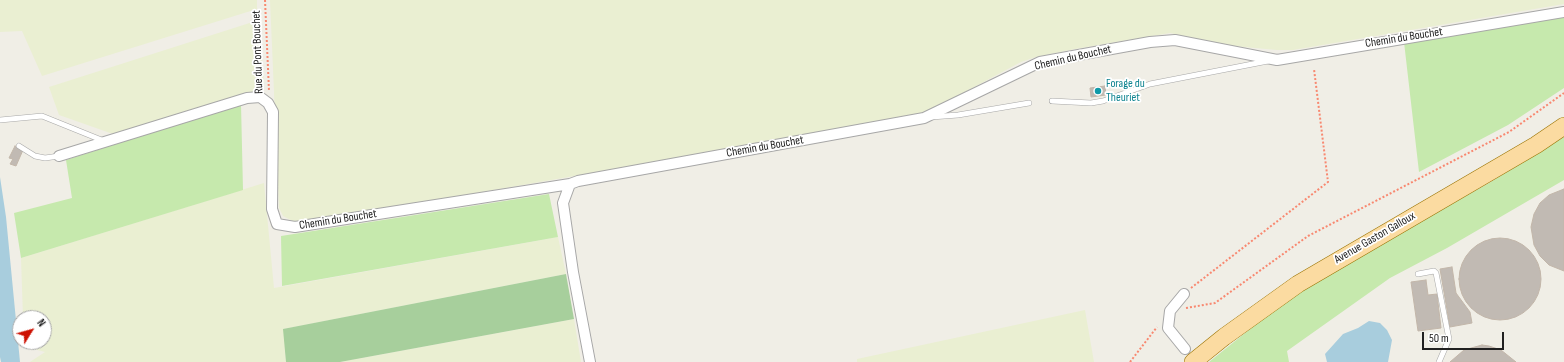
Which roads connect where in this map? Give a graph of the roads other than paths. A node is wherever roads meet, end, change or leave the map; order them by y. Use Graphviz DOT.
graph roads {
  1 [pos="1564,12"];
  2 [pos="1277,60"];
  3 [pos="1052,101"];
  4 [pos="1029,103"];
  5 [pos="924,118"];
  6 [pos="0,120"];
  7 [pos="1564,126"];
  8 [pos="106,141"];
  9 [pos="19,146"];
  10 [pos="59,156"];
  11 [pos="570,184"];
  12 [pos="1418,274"];
  13 [pos="1184,294"];
  14 [pos="1189,356"];
  15 [pos="590,362"];
  16 [pos="1439,362"];
  1 -- 2 [label="street, Chemin du Bouchet"];
  2 -- 3 [label="lane"];
  2 -- 5 [label="street, Chemin du Bouchet"];
  4 -- 5 [label="lane"];
  5 -- 11 [label="street, Chemin du Bouchet"];
  6 -- 8 [label="lane"];
  7 -- 14 [label="main road, Avenue Gaston Galloux"];
  8 -- 10 [label="street"];
  8 -- 11 [label="street, Chemin du Bouchet"];
  9 -- 10 [label="lane"];
  11 -- 15 [label="street"];
  12 -- 16 [label="lane"];
  13 -- 14 [label="street"];
}
